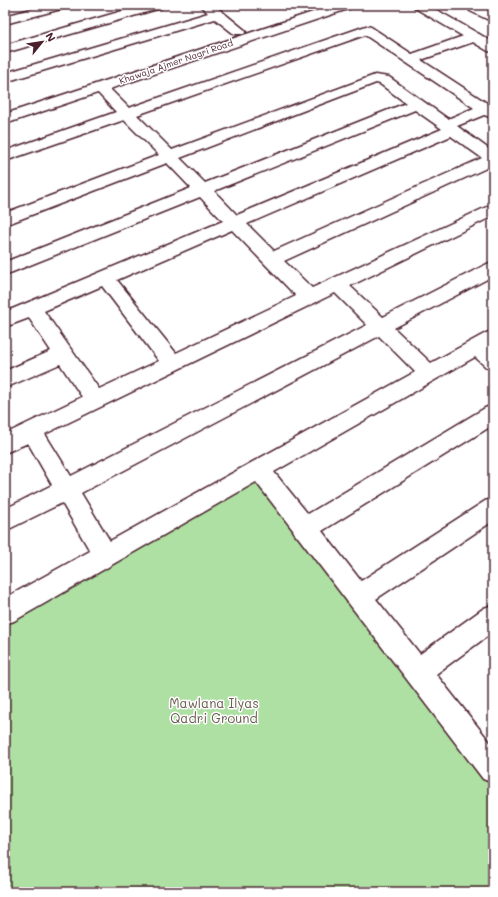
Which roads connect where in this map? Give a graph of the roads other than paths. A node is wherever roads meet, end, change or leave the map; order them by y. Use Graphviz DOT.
graph roads {
  1 [pos="61,5"];
  2 [pos="157,5"];
  3 [pos="206,5"];
  4 [pos="316,5"];
  5 [pos="347,5"];
  6 [pos="419,5"];
  7 [pos="483,5"];
  8 [pos="217,14"];
  9 [pos="466,16"];
  10 [pos="493,18"];
  11 [pos="5,20"];
  12 [pos="239,31"];
  13 [pos="493,32"];
  14 [pos="474,37"];
  15 [pos="23,44"];
  16 [pos="493,48"];
  17 [pos="5,49"];
  18 [pos="411,59"];
  19 [pos="45,66"];
  20 [pos="5,78"];
  21 [pos="101,88"];
  22 [pos="416,104"];
  23 [pos="5,108"];
  24 [pos="489,111"];
  25 [pos="127,113"];
  26 [pos="5,119"];
  27 [pos="449,128"];
  28 [pos="5,156"];
  29 [pos="170,157"];
  30 [pos="493,159"];
  31 [pos="202,190"];
  32 [pos="493,209"];
  33 [pos="5,219"];
  34 [pos="235,222"];
  35 [pos="271,259"];
  36 [pos="493,268"];
  37 [pos="5,269"];
  38 [pos="105,277"];
  39 [pos="337,284"];
  40 [pos="309,297"];
  41 [pos="32,308"];
  42 [pos="5,320"];
  43 [pos="381,326"];
  44 [pos="485,343"];
  45 [pos="63,354"];
  46 [pos="493,362"];
  47 [pos="172,363"];
  48 [pos="430,374"];
  49 [pos="5,380"];
  50 [pos="95,400"];
  51 [pos="493,414"];
  52 [pos="32,431"];
  53 [pos="5,444"];
  54 [pos="259,469"];
  55 [pos="66,489"];
  56 [pos="493,508"];
  57 [pos="5,521"];
  58 [pos="304,529"];
  59 [pos="105,555"];
  60 [pos="358,597"];
  61 [pos="5,612"];
  62 [pos="493,617"];
  63 [pos="417,672"];
  64 [pos="491,762"];
  1 -- 11 [label="street"];
  2 -- 15 [label="street"];
  3 -- 8 [label="street"];
  4 -- 12 [label="street, Khawaja Ajmer Nagri Road"];
  5 -- 21 [label="street, Khawaja Ajmer Nagri Road"];
  6 -- 14 [label="street"];
  7 -- 10 [label="street"];
  8 -- 12 [label="street"];
  8 -- 19 [label="street"];
  9 -- 13 [label="street"];
  12 -- 23 [label="street, Khawaja Ajmer Nagri Road"];
  14 -- 16 [label="street"];
  14 -- 18 [label="street"];
  15 -- 17 [label="street"];
  15 -- 19 [label="street"];
  18 -- 24 [label="street"];
  18 -- 25 [label="street"];
  19 -- 20 [label="street"];
  21 -- 25 [label="street"];
  21 -- 26 [label="street, Khawaja Ajmer Nagri Road"];
  22 -- 27 [label="street"];
  22 -- 29 [label="street"];
  22 -- 31 [label="street"];
  24 -- 27 [label="street"];
  25 -- 28 [label="street"];
  25 -- 29 [label="street"];
  27 -- 30 [label="street"];
  27 -- 34 [label="street"];
  29 -- 31 [label="street"];
  29 -- 33 [label="street"];
  30 -- 35 [label="street"];
  31 -- 34 [label="street"];
  31 -- 37 [label="street"];
  32 -- 39 [label="street"];
  34 -- 35 [label="street"];
  34 -- 38 [label="street"];
  35 -- 40 [label="street"];
  36 -- 43 [label="street"];
  38 -- 41 [label="street"];
  38 -- 47 [label="street"];
  39 -- 40 [label="street"];
  39 -- 43 [label="street"];
  40 -- 47 [label="street"];
  41 -- 42 [label="street"];
  41 -- 45 [label="street"];
  43 -- 48 [label="street"];
  43 -- 55 [label="street"];
  44 -- 46 [label="street"];
  44 -- 48 [label="street"];
  45 -- 49 [label="street"];
  45 -- 50 [label="street"];
  47 -- 50 [label="street"];
  48 -- 54 [label="street"];
  50 -- 52 [label="street"];
  51 -- 58 [label="street"];
  52 -- 53 [label="street"];
  52 -- 55 [label="street"];
  54 -- 58 [label="street"];
  54 -- 59 [label="street"];
  55 -- 57 [label="street"];
  55 -- 59 [label="street"];
  56 -- 60 [label="street"];
  58 -- 60 [label="street"];
  59 -- 61 [label="street"];
  60 -- 63 [label="street"];
  62 -- 63 [label="street"];
  63 -- 64 [label="street"];
}
